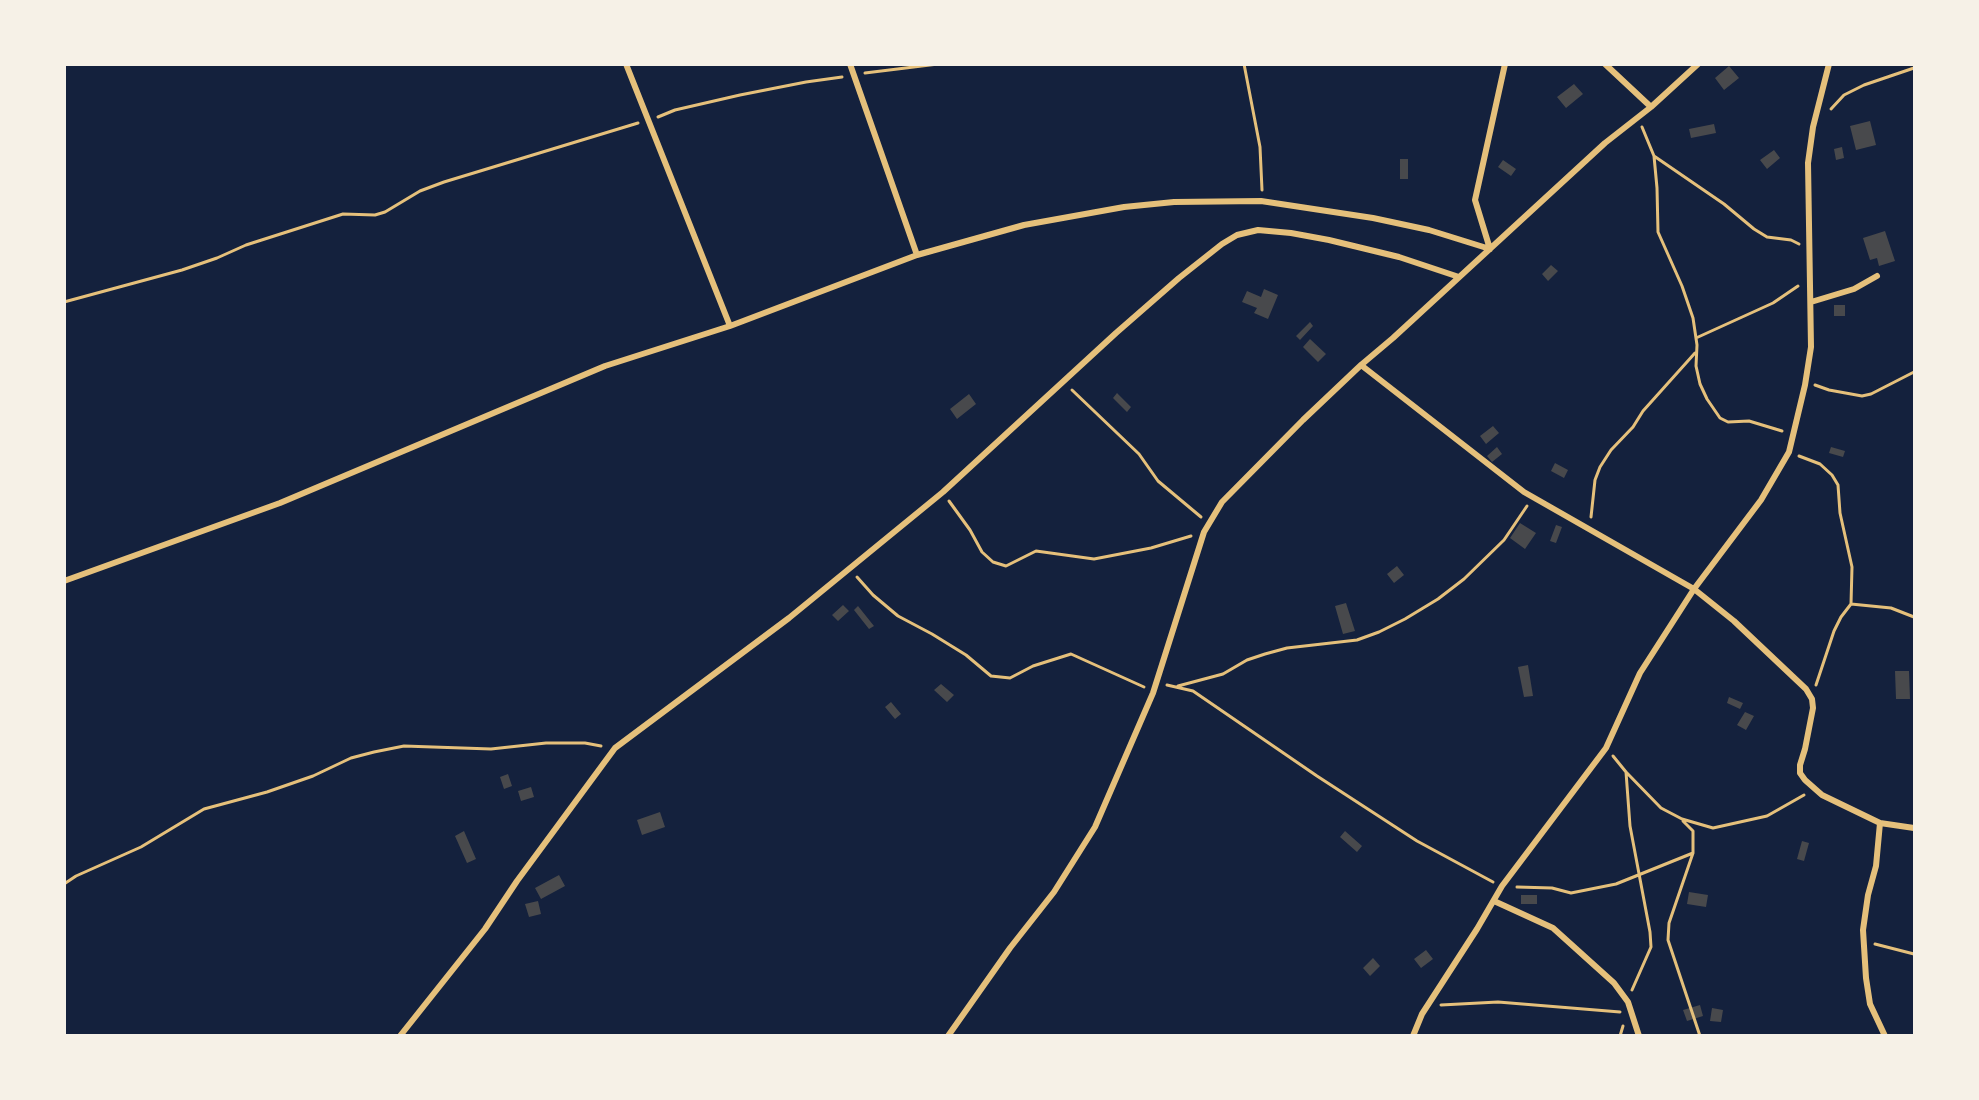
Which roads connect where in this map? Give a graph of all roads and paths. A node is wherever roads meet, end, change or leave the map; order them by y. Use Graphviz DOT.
graph roads {
  1 [pos="626,64"];
  2 [pos="850,64"];
  3 [pos="938,64"];
  4 [pos="1244,64"];
  5 [pos="1505,64"];
  6 [pos="1605,64"];
  7 [pos="1698,64"];
  8 [pos="1829,64"];
  9 [pos="1914,68"];
  10 [pos="853,73"];
  11 [pos="1651,107"];
  12 [pos="1829,110"];
  13 [pos="1637,117"];
  14 [pos="648,120"];
  15 [pos="1654,156"];
  16 [pos="1261,201"];
  17 [pos="1490,249"];
  18 [pos="1809,249"];
  19 [pos="917,255"];
  20 [pos="1810,275"];
  21 [pos="1877,276"];
  22 [pos="1459,277"];
  23 [pos="64,302"];
  24 [pos="1811,302"];
  25 [pos="730,326"];
  26 [pos="1696,339"];
  27 [pos="1697,351"];
  28 [pos="1361,364"];
  29 [pos="1914,372"];
  30 [pos="1065,382"];
  31 [pos="1805,385"];
  32 [pos="1793,435"];
  33 [pos="1789,452"];
  34 [pos="943,492"];
  35 [pos="1533,497"];
  36 [pos="1209,524"];
  37 [pos="1589,529"];
  38 [pos="1204,532"];
  39 [pos="849,569"];
  40 [pos="64,581"];
  41 [pos="1694,589"];
  42 [pos="1851,604"];
  43 [pos="1914,617"];
  44 [pos="1156,683"];
  45 [pos="1175,687"];
  46 [pos="1153,693"];
  47 [pos="1812,699"];
  48 [pos="615,748"];
  49 [pos="1606,748"];
  50 [pos="1626,772"];
  51 [pos="1813,789"];
  52 [pos="1682,819"];
  53 [pos="1880,823"];
  54 [pos="1914,828"];
  55 [pos="1693,853"];
  56 [pos="1639,875"];
  57 [pos="64,884"];
  58 [pos="1502,886"];
  59 [pos="1494,901"];
  60 [pos="1864,941"];
  61 [pos="1914,954"];
  62 [pos="1628,1002"];
  63 [pos="1427,1006"];
  64 [pos="1625,1013"];
  65 [pos="400,1035"];
  66 [pos="948,1035"];
  67 [pos="1413,1035"];
  68 [pos="1639,1035"];
  69 [pos="1701,1035"];
  70 [pos="1885,1035"];
  1 -- 14 [label="street"];
  2 -- 10 [label="street"];
  3 -- 10 [label="path"];
  4 -- 16 [label="path"];
  5 -- 17 [label="street"];
  6 -- 11 [label="street"];
  7 -- 11 [label="street"];
  8 -- 18 [label="street"];
  9 -- 12 [label="path"];
  10 -- 14 [label="path"];
  10 -- 19 [label="street"];
  11 -- 13 [label="street"];
  13 -- 15 [label="path"];
  13 -- 17 [label="street"];
  14 -- 23 [label="path"];
  14 -- 25 [label="street"];
  15 -- 18 [label="path"];
  15 -- 26 [label="path"];
  16 -- 17 [label="street"];
  16 -- 19 [label="street"];
  17 -- 22 [label="street"];
  18 -- 20 [label="street"];
  19 -- 25 [label="street"];
  20 -- 24 [label="street"];
  20 -- 26 [label="path"];
  21 -- 24 [label="street"];
  22 -- 28 [label="street"];
  22 -- 30 [label="street"];
  24 -- 31 [label="street"];
  25 -- 40 [label="street"];
  26 -- 27 [label="path"];
  27 -- 32 [label="path"];
  27 -- 37 [label="path"];
  28 -- 35 [label="street"];
  28 -- 36 [label="street"];
  29 -- 31 [label="path"];
  30 -- 34 [label="street"];
  30 -- 36 [label="path"];
  31 -- 32 [label="street"];
  32 -- 33 [label="street"];
  33 -- 41 [label="street"];
  33 -- 42 [label="path"];
  34 -- 38 [label="path"];
  34 -- 39 [label="street"];
  35 -- 37 [label="street"];
  35 -- 45 [label="path"];
  36 -- 38 [label="street"];
  37 -- 41 [label="street"];
  38 -- 44 [label="street"];
  39 -- 46 [label="path"];
  39 -- 48 [label="street"];
  41 -- 47 [label="street"];
  41 -- 49 [label="street"];
  42 -- 43 [label="path"];
  42 -- 47 [label="path"];
  44 -- 45 [label="path"];
  44 -- 46 [label="street"];
  45 -- 58 [label="path"];
  46 -- 66 [label="street"];
  47 -- 51 [label="street"];
  48 -- 57 [label="path"];
  48 -- 65 [label="street"];
  49 -- 50 [label="path"];
  49 -- 58 [label="street"];
  50 -- 52 [label="path"];
  50 -- 56 [label="path"];
  51 -- 52 [label="path"];
  51 -- 53 [label="street"];
  52 -- 55 [label="path"];
  53 -- 54 [label="street"];
  53 -- 60 [label="street"];
  55 -- 56 [label="path"];
  55 -- 69 [label="path"];
  56 -- 58 [label="path"];
  56 -- 62 [label="path"];
  58 -- 59 [label="street"];
  59 -- 62 [label="street"];
  59 -- 63 [label="street"];
  60 -- 61 [label="path"];
  60 -- 70 [label="street"];
  62 -- 68 [label="street"];
  63 -- 64 [label="path"];
  63 -- 67 [label="street"];
}
